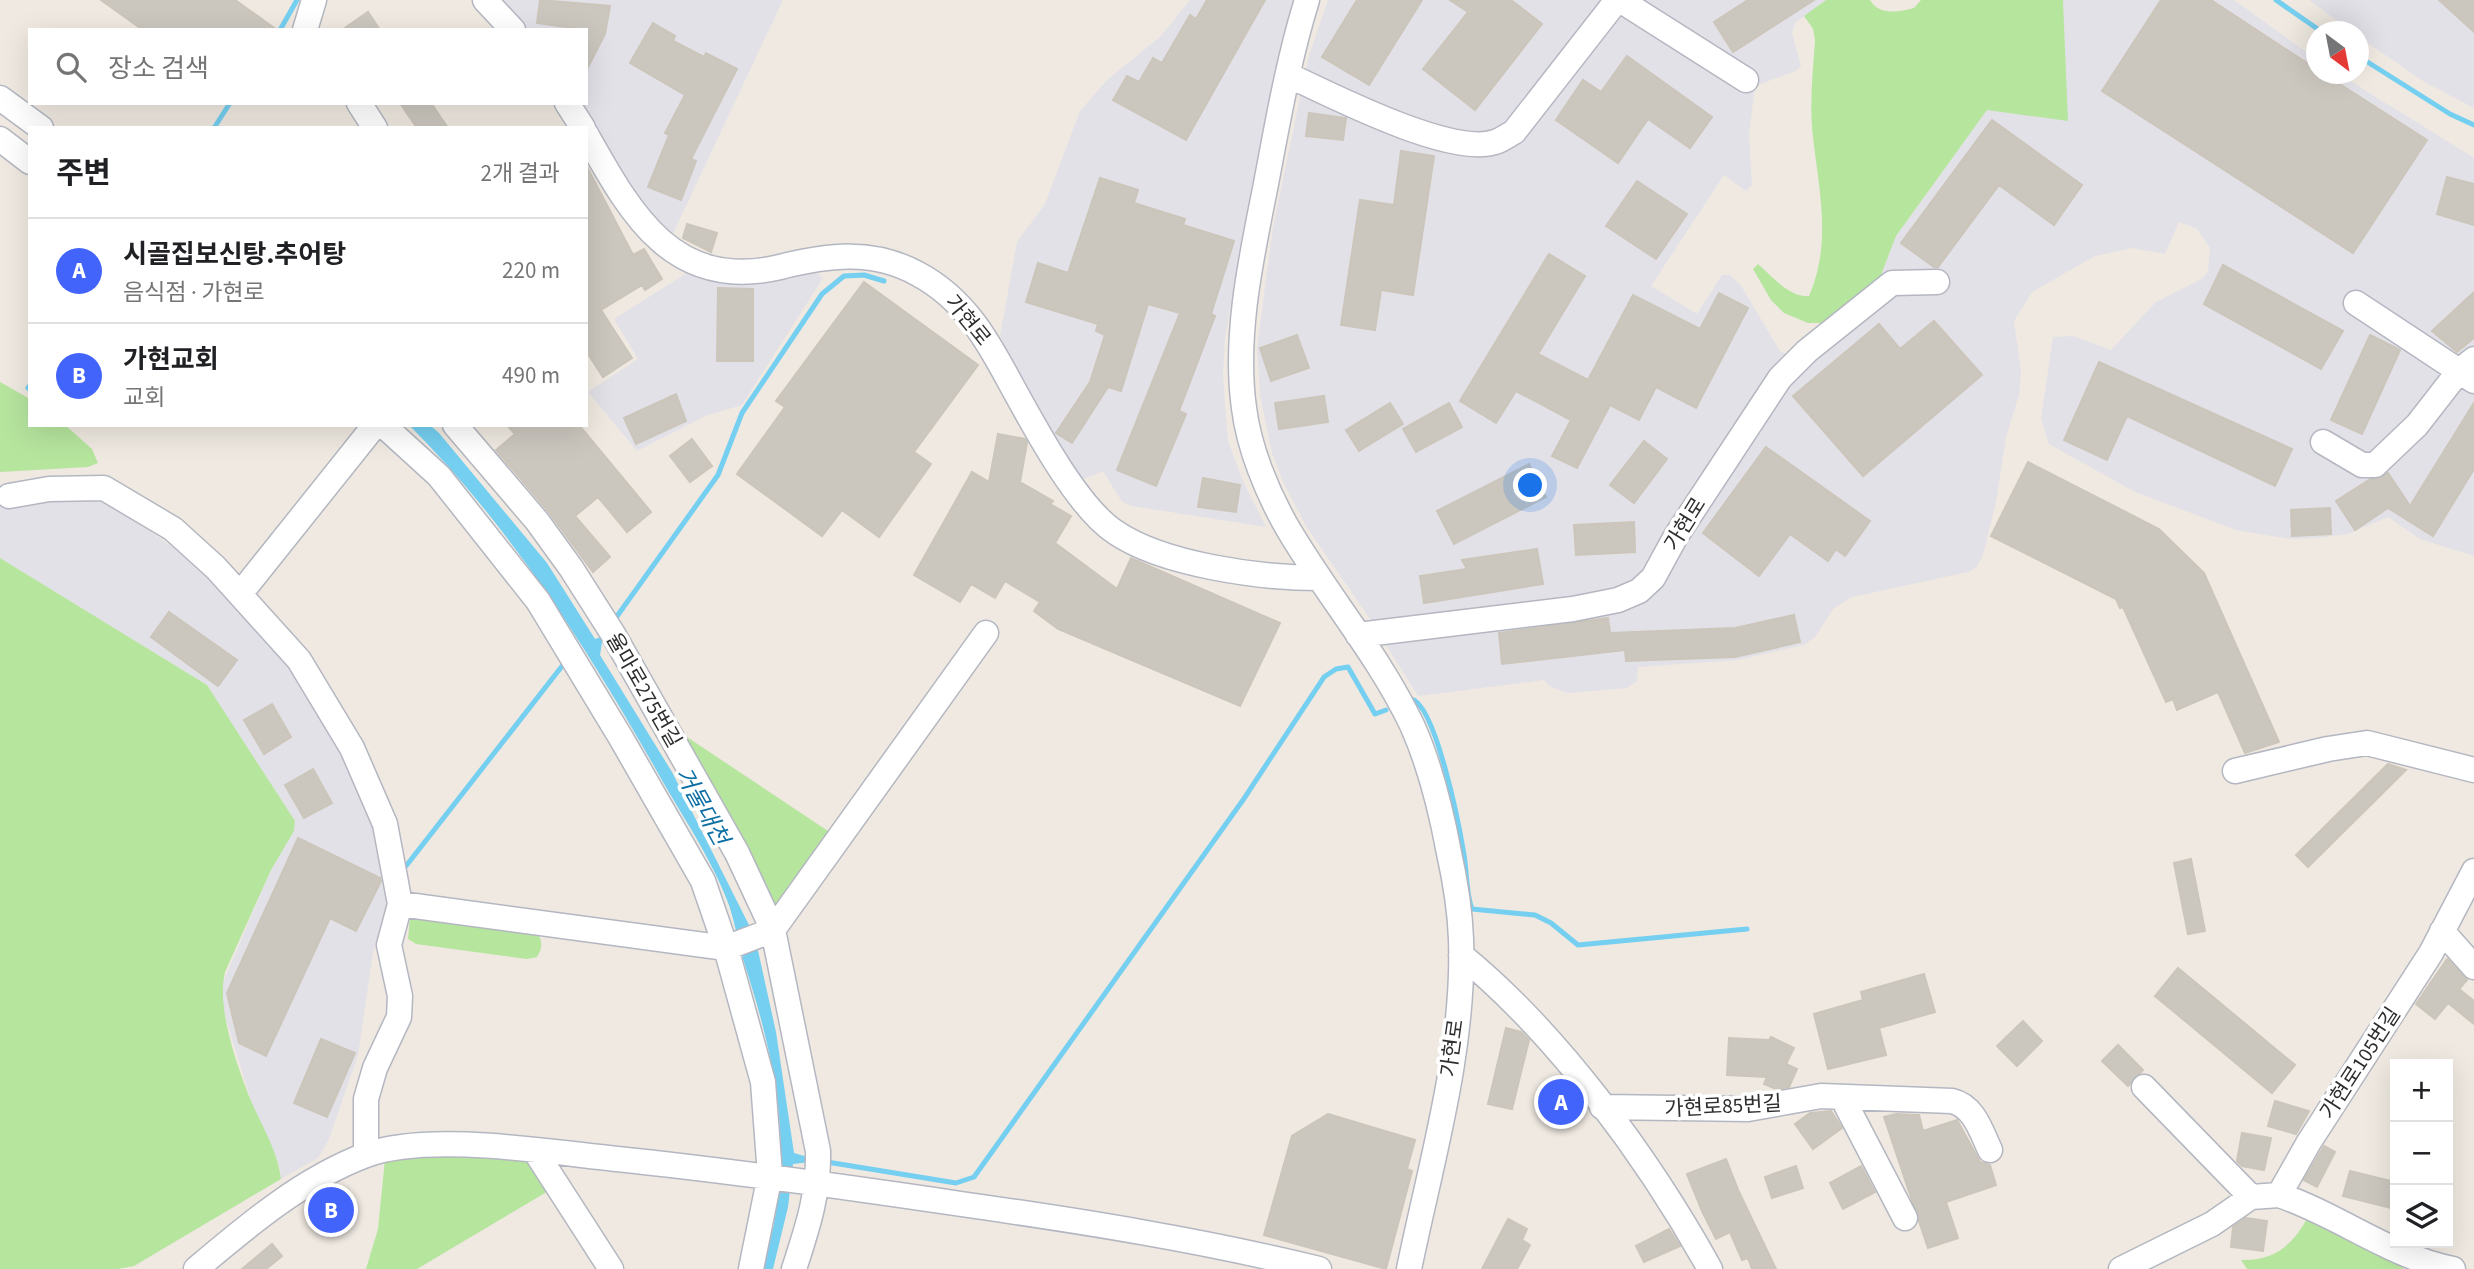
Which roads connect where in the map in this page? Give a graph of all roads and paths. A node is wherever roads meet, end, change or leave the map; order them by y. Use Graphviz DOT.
graph roads {
  1 [pos="314,0"];
  2 [pos="485,0"];
  3 [pos="1307,0"];
  4 [pos="1618,0"];
  5 [pos="306,28"];
  6 [pos="511,28"];
  7 [pos="1288,75"];
  8 [pos="1746,80"];
  9 [pos="0,98"];
  10 [pos="360,105"];
  11 [pos="569,105"];
  12 [pos="38,126"];
  13 [pos="374,126"];
  14 [pos="582,126"];
  15 [pos="588,137"];
  16 [pos="0,139"];
  17 [pos="28,160"];
  18 [pos="1937,282"];
  19 [pos="2357,303"];
  20 [pos="2469,370"];
  21 [pos="373,427"];
  22 [pos="385,427"];
  23 [pos="457,427"];
  24 [pos="2323,442"];
  25 [pos="9,496"];
  26 [pos="1319,578"];
  27 [pos="248,584"];
  28 [pos="986,633"];
  29 [pos="1358,635"];
  30 [pos="2474,770"];
  31 [pos="2235,771"];
  32 [pos="2474,871"];
  33 [pos="400,904"];
  34 [pos="773,930"];
  35 [pos="2442,930"];
  36 [pos="726,948"];
  37 [pos="1461,955"];
  38 [pos="2474,967"];
  39 [pos="2144,1087"];
  40 [pos="1843,1098"];
  41 [pos="1602,1107"];
  42 [pos="1990,1150"];
  43 [pos="535,1151"];
  44 [pos="366,1155"];
  45 [pos="770,1175"];
  46 [pos="818,1183"];
  47 [pos="2279,1195"];
  48 [pos="2251,1197"];
  49 [pos="1905,1218"];
  50 [pos="196,1269"];
  51 [pos="611,1269"];
  52 [pos="751,1269"];
  53 [pos="794,1269"];
  54 [pos="1319,1269"];
  55 [pos="1409,1269"];
  56 [pos="1710,1269"];
  57 [pos="2121,1269"];
  58 [pos="2453,1269"];
  1 -- 5 [label="street"];
  2 -- 6 [label="street"];
  3 -- 7 [label="street, 가현로"];
  4 -- 7 [label="street"];
  4 -- 8 [label="street"];
  7 -- 26 [label="street, 가현로"];
  9 -- 12 [label="street"];
  10 -- 13 [label="street"];
  11 -- 14 [label="street"];
  15 -- 26 [label="street, 가현로"];
  16 -- 17 [label="street"];
  18 -- 29 [label="street, 가현로"];
  19 -- 20 [label="street"];
  20 -- 24 [label="street"];
  21 -- 27 [label="street"];
  22 -- 36 [label="street"];
  23 -- 34 [label="street, 율마로275번길"];
  25 -- 33 [label="street"];
  26 -- 29 [label="street, 가현로"];
  28 -- 34 [label="street"];
  29 -- 37 [label="street, 가현로"];
  30 -- 31 [label="street"];
  32 -- 35 [label="street, 가현로105번길"];
  33 -- 36 [label="street"];
  33 -- 44 [label="street"];
  34 -- 36 [label="street"];
  34 -- 46 [label="street, 율마로275번길"];
  35 -- 38 [label="street"];
  35 -- 47 [label="street, 가현로105번길"];
  36 -- 45 [label="street"];
  37 -- 41 [label="street"];
  37 -- 55 [label="street, 가현로"];
  39 -- 48 [label="street"];
  40 -- 41 [label="street, 가현로85번길"];
  40 -- 42 [label="street, 가현로85번길"];
  40 -- 49 [label="street"];
  41 -- 56 [label="street"];
  43 -- 44 [label="street"];
  43 -- 45 [label="street"];
  43 -- 51 [label="street"];
  44 -- 50 [label="street"];
  45 -- 46 [label="street"];
  45 -- 52 [label="street"];
  46 -- 53 [label="street, 율마로275번길"];
  46 -- 54 [label="street"];
  47 -- 48 [label="street"];
  47 -- 58 [label="street"];
  48 -- 57 [label="street"];
}
